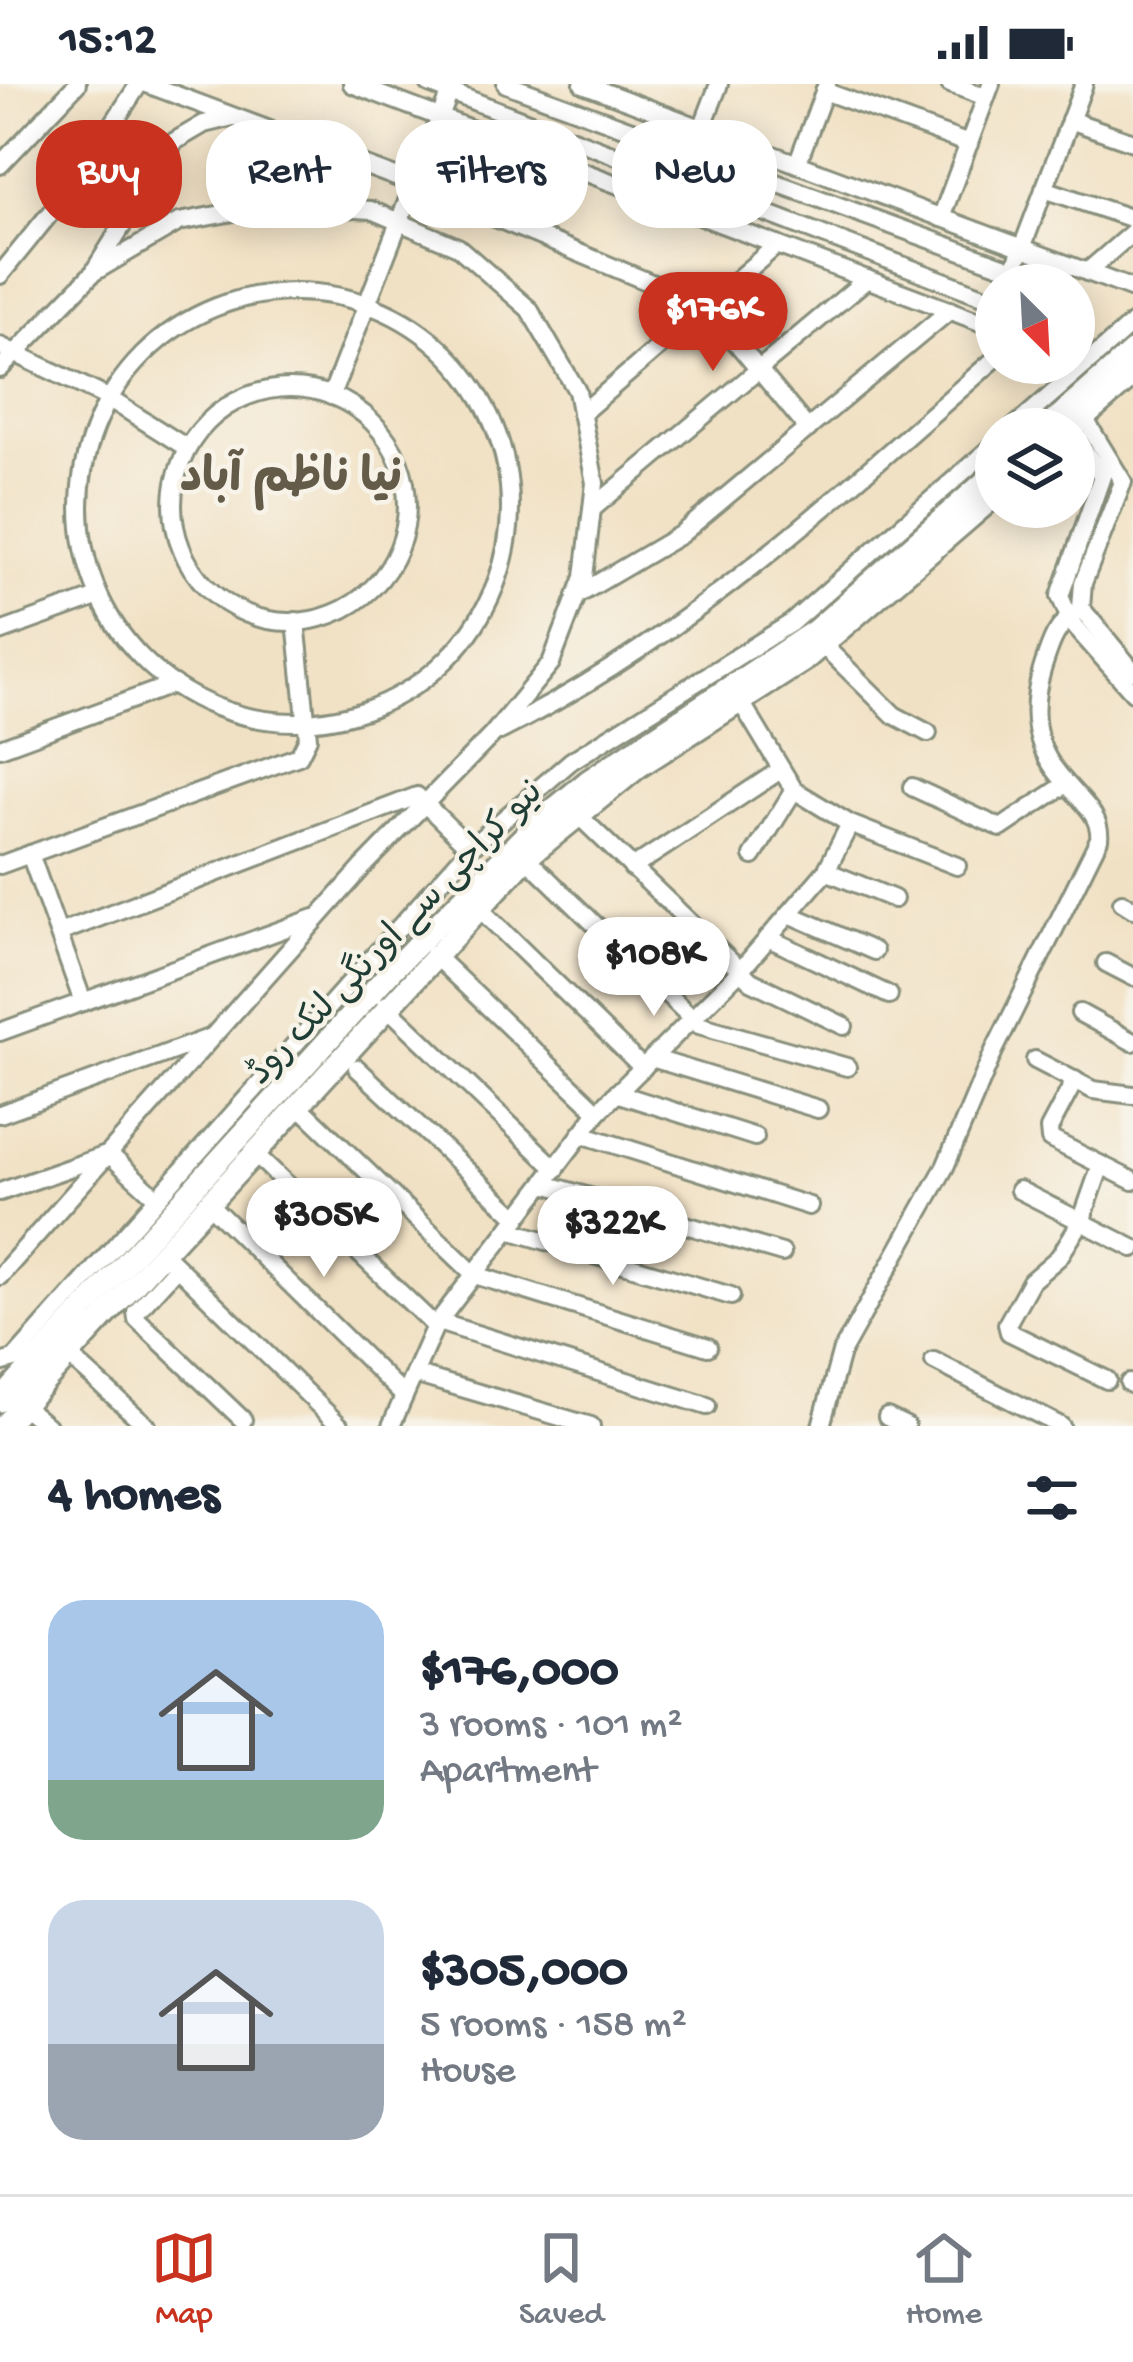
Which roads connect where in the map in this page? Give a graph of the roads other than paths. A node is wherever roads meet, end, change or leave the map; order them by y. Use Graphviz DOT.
graph roads {
  1 [pos="77,84"];
  2 [pos="143,84"];
  3 [pos="352,84"];
  4 [pos="429,84"];
  5 [pos="506,84"];
  6 [pos="583,84"];
  7 [pos="719,84"];
  8 [pos="950,84"];
  9 [pos="1084,84"];
  10 [pos="452,88"];
  11 [pos="608,88"];
  12 [pos="825,88"];
  13 [pos="988,91"];
  14 [pos="234,116"];
  15 [pos="440,118"];
  16 [pos="683,120"];
  17 [pos="705,120"];
  18 [pos="1070,120"];
  19 [pos="1133,142"];
  20 [pos="969,143"];
  21 [pos="777,156"];
  22 [pos="797,164"];
  23 [pos="0,165"];
  24 [pos="395,177"];
  25 [pos="1044,189"];
  26 [pos="941,218"];
  27 [pos="395,220"];
  28 [pos="1133,220"];
  29 [pos="397,228"];
  30 [pos="413,228"];
  31 [pos="519,228"];
  32 [pos="1133,232"];
  33 [pos="777,244"];
  34 [pos="1022,248"];
  35 [pos="977,264"];
  36 [pos="1016,264"];
  37 [pos="1065,264"];
  38 [pos="1095,265"];
  39 [pos="94,272"];
  40 [pos="0,274"];
  41 [pos="1095,275"];
  42 [pos="868,279"];
  43 [pos="1133,289"];
  44 [pos="975,293"];
  45 [pos="368,304"];
  46 [pos="706,306"];
  47 [pos="950,310"];
  48 [pos="975,317"];
  49 [pos="1133,323"];
  50 [pos="0,346"];
  51 [pos="1095,350"];
  52 [pos="1133,352"];
  53 [pos="17,356"];
  54 [pos="0,369"];
  55 [pos="759,370"];
  56 [pos="1133,375"];
  57 [pos="975,376"];
  58 [pos="1053,384"];
  59 [pos="331,396"];
  60 [pos="107,398"];
  61 [pos="1031,408"];
  62 [pos="1069,408"];
  63 [pos="1095,410"];
  64 [pos="581,414"];
  65 [pos="808,429"];
  66 [pos="187,448"];
  67 [pos="1095,450"];
  68 [pos="975,461"];
  69 [pos="975,490"];
  70 [pos="592,509"];
  71 [pos="975,513"];
  72 [pos="576,596"];
  73 [pos="97,597"];
  74 [pos="1075,612"];
  75 [pos="296,621"];
  76 [pos="0,632"];
  77 [pos="823,645"];
  78 [pos="1133,670"];
  79 [pos="174,683"];
  80 [pos="1133,692"];
  81 [pos="741,703"];
  82 [pos="306,719"];
  83 [pos="928,733"];
  84 [pos="492,735"];
  85 [pos="0,748"];
  86 [pos="779,771"];
  87 [pos="1066,784"];
  88 [pos="912,787"];
  89 [pos="794,790"];
  90 [pos="427,802"];
  91 [pos="576,813"];
  92 [pos="850,824"];
  93 [pos="470,848"];
  94 [pos="31,854"];
  95 [pos="753,856"];
  96 [pos="511,864"];
  97 [pos="0,865"];
  98 [pos="957,866"];
  99 [pos="632,868"];
  100 [pos="826,871"];
  101 [pos="894,899"];
  102 [pos="478,908"];
  103 [pos="789,914"];
  104 [pos="321,915"];
  105 [pos="59,934"];
  106 [pos="768,938"];
  107 [pos="874,951"];
  108 [pos="433,954"];
  109 [pos="1106,963"];
  110 [pos="739,972"];
  111 [pos="1133,977"];
  112 [pos="889,995"];
  113 [pos="83,1002"];
  114 [pos="386,1005"];
  115 [pos="1080,1013"];
  116 [pos="693,1021"];
  117 [pos="844,1026"];
  118 [pos="0,1032"];
  119 [pos="213,1037"];
  120 [pos="1133,1042"];
  121 [pos="1035,1060"];
  122 [pos="649,1064"];
  123 [pos="847,1067"];
  124 [pos="357,1068"];
  125 [pos="1075,1081"];
  126 [pos="301,1089"];
  127 [pos="616,1093"];
  128 [pos="1133,1095"];
  129 [pos="818,1109"];
  130 [pos="598,1112"];
  131 [pos="0,1114"];
  132 [pos="581,1134"];
  133 [pos="755,1137"];
  134 [pos="253,1152"];
  135 [pos="109,1154"];
  136 [pos="1100,1165"];
  137 [pos="550,1176"];
  138 [pos="1133,1181"];
  139 [pos="1018,1190"];
  140 [pos="0,1192"];
  141 [pos="158,1198"];
  142 [pos="207,1202"];
  143 [pos="809,1206"];
  144 [pos="1081,1222"];
  145 [pos="514,1224"];
  146 [pos="1133,1248"];
  147 [pos="782,1253"];
  148 [pos="170,1259"];
  149 [pos="475,1275"];
  150 [pos="0,1276"];
  151 [pos="731,1296"];
  152 [pos="437,1324"];
  153 [pos="708,1347"];
  154 [pos="68,1355"];
  155 [pos="7,1361"];
  156 [pos="934,1361"];
  157 [pos="0,1374"];
  158 [pos="414,1374"];
  159 [pos="1107,1380"];
  160 [pos="404,1396"];
  161 [pos="0,1401"];
  162 [pos="23,1406"];
  163 [pos="707,1406"];
  164 [pos="887,1417"];
  165 [pos="244,1420"];
  166 [pos="4,1426"];
  167 [pos="47,1426"];
  168 [pos="147,1426"];
  169 [pos="340,1426"];
  170 [pos="391,1426"];
  171 [pos="592,1426"];
  172 [pos="821,1426"];
  173 [pos="906,1426"];
  174 [pos="1061,1426"];
  1 -- 23 [label="street"];
  2 -- 14 [label="street"];
  2 -- 40 [label="street"];
  3 -- 15 [label="street"];
  4 -- 10 [label="street"];
  5 -- 35 [label="street"];
  6 -- 11 [label="street"];
  7 -- 17 [label="street"];
  8 -- 13 [label="street"];
  9 -- 18 [label="street"];
  10 -- 15 [label="street"];
  10 -- 44 [label="street"];
  11 -- 16 [label="street"];
  12 -- 20 [label="street"];
  12 -- 22 [label="street"];
  13 -- 20 [label="street"];
  14 -- 24 [label="street"];
  14 -- 39 [label="street"];
  15 -- 33 [label="street"];
  18 -- 19 [label="street"];
  18 -- 25 [label="street"];
  20 -- 26 [label="street"];
  21 -- 22 [label="street"];
  22 -- 26 [label="street"];
  25 -- 28 [label="street"];
  25 -- 34 [label="street"];
  26 -- 34 [label="street"];
  27 -- 39 [label="street"];
  29 -- 45 [label="street"];
  30 -- 64 [label="street"];
  31 -- 46 [label="street"];
  32 -- 38 [label="street"];
  33 -- 42 [label="street"];
  33 -- 46 [label="street"];
  34 -- 36 [label="street"];
  34 -- 37 [label="street"];
  39 -- 53 [label="street"];
  41 -- 43 [label="street"];
  42 -- 47 [label="street"];
  42 -- 55 [label="street"];
  45 -- 59 [label="street"];
  45 -- 60 [label="street"];
  45 -- 82 [label="street"];
  46 -- 55 [label="street"];
  46 -- 64 [label="street"];
  47 -- 48 [label="street"];
  47 -- 65 [label="street"];
  49 -- 51 [label="street"];
  50 -- 53 [label="street"];
  52 -- 62 [label="street"];
  53 -- 54 [label="street"];
  53 -- 60 [label="street"];
  55 -- 65 [label="street"];
  55 -- 70 [label="street"];
  56 -- 63 [label="street"];
  57 -- 84 [label="street"];
  58 -- 61 [label="street"];
  59 -- 66 [label="street"];
  59 -- 75 [label="street"];
  60 -- 66 [label="street"];
  60 -- 73 [label="street"];
  64 -- 70 [label="street"];
  65 -- 72 [label="street"];
  66 -- 75 [label="street"];
  67 -- 74 [label="street"];
  68 -- 93 [label="street"];
  69 -- 96 [label="street, نیو کراچی سے اورنگی لنک روڈ"];
  70 -- 72 [label="street"];
  71 -- 77 [label="street, نیو کراچی سے اورنگی لنک روڈ"];
  72 -- 84 [label="street"];
  73 -- 76 [label="street"];
  73 -- 79 [label="street"];
  74 -- 78 [label="street"];
  74 -- 80 [label="street"];
  74 -- 87 [label="street"];
  75 -- 82 [label="street"];
  77 -- 81 [label="street, نیو کراچی سے اورنگی لنک روڈ"];
  77 -- 83 [label="street"];
  79 -- 82 [label="street"];
  79 -- 85 [label="street"];
  81 -- 86 [label="street"];
  81 -- 91 [label="street, نیو کراچی سے اورنگی لنک روڈ"];
  82 -- 94 [label="street"];
  84 -- 90 [label="street"];
  86 -- 89 [label="street"];
  86 -- 99 [label="street"];
  87 -- 88 [label="street"];
  87 -- 172 [label="street"];
  89 -- 92 [label="street"];
  89 -- 95 [label="street"];
  90 -- 93 [label="street"];
  90 -- 104 [label="street"];
  90 -- 105 [label="street"];
  91 -- 96 [label="street, نیو کراچی سے اورنگی لنک روڈ"];
  91 -- 99 [label="street"];
  92 -- 98 [label="street"];
  92 -- 100 [label="street"];
  93 -- 141 [label="street"];
  94 -- 97 [label="street"];
  94 -- 105 [label="street"];
  96 -- 102 [label="street, نیو کراچی سے اورنگی لنک روڈ"];
  96 -- 116 [label="street"];
  96 -- 126 [label="street, نیو کراچی سے اورنگی لنک روڈ"];
  99 -- 110 [label="street"];
  100 -- 101 [label="street"];
  100 -- 103 [label="street"];
  102 -- 108 [label="street, نیو کراچی سے اورنگی لنک روڈ"];
  102 -- 122 [label="street"];
  103 -- 106 [label="street"];
  103 -- 107 [label="street"];
  104 -- 113 [label="street"];
  104 -- 119 [label="street"];
  105 -- 113 [label="street"];
  106 -- 110 [label="street"];
  106 -- 112 [label="street"];
  108 -- 114 [label="street, نیو کراچی سے اورنگی لنک روڈ"];
  108 -- 130 [label="street"];
  109 -- 111 [label="street"];
  110 -- 116 [label="street"];
  110 -- 117 [label="street"];
  113 -- 118 [label="street"];
  114 -- 126 [label="street, نیو کراچی سے اورنگی لنک روڈ"];
  114 -- 137 [label="street"];
  115 -- 120 [label="street"];
  116 -- 122 [label="street"];
  116 -- 123 [label="street"];
  119 -- 131 [label="street"];
  119 -- 135 [label="street"];
  121 -- 125 [label="street"];
  122 -- 127 [label="street"];
  122 -- 129 [label="street"];
  124 -- 145 [label="street"];
  125 -- 128 [label="street"];
  125 -- 136 [label="street"];
  126 -- 134 [label="street, نیو کراچی سے اورنگی لنک روڈ"];
  126 -- 149 [label="street"];
  126 -- 161 [label="street, نیو کراچی سے اورنگی لنک روڈ"];
  127 -- 130 [label="street"];
  127 -- 133 [label="street"];
  130 -- 132 [label="street"];
  132 -- 137 [label="street"];
  132 -- 143 [label="street"];
  134 -- 142 [label="street, نیو کراچی سے اورنگی لنک روڈ"];
  134 -- 152 [label="street"];
  135 -- 140 [label="street"];
  135 -- 141 [label="street"];
  135 -- 150 [label="street"];
  136 -- 138 [label="street"];
  136 -- 144 [label="street"];
  137 -- 145 [label="street"];
  137 -- 147 [label="street"];
  139 -- 144 [label="street"];
  141 -- 155 [label="street"];
  142 -- 148 [label="street, نیو کراچی سے اورنگی لنک روڈ"];
  142 -- 160 [label="street"];
  144 -- 146 [label="street"];
  144 -- 159 [label="street"];
  145 -- 149 [label="street"];
  145 -- 151 [label="street"];
  148 -- 154 [label="street, نیو کراچی سے اورنگی لنک روڈ"];
  148 -- 165 [label="street"];
  148 -- 169 [label="street"];
  149 -- 152 [label="street"];
  149 -- 153 [label="street"];
  152 -- 158 [label="street"];
  152 -- 163 [label="street"];
  154 -- 162 [label="street, نیو کراچی سے اورنگی لنک روڈ"];
  154 -- 168 [label="street"];
  155 -- 157 [label="street"];
  156 -- 174 [label="street"];
  158 -- 160 [label="street"];
  158 -- 171 [label="street"];
  160 -- 170 [label="street"];
  162 -- 166 [label="street, نیو کراچی سے اورنگی لنک روڈ"];
  162 -- 167 [label="street"];
  164 -- 173 [label="street"];
}
